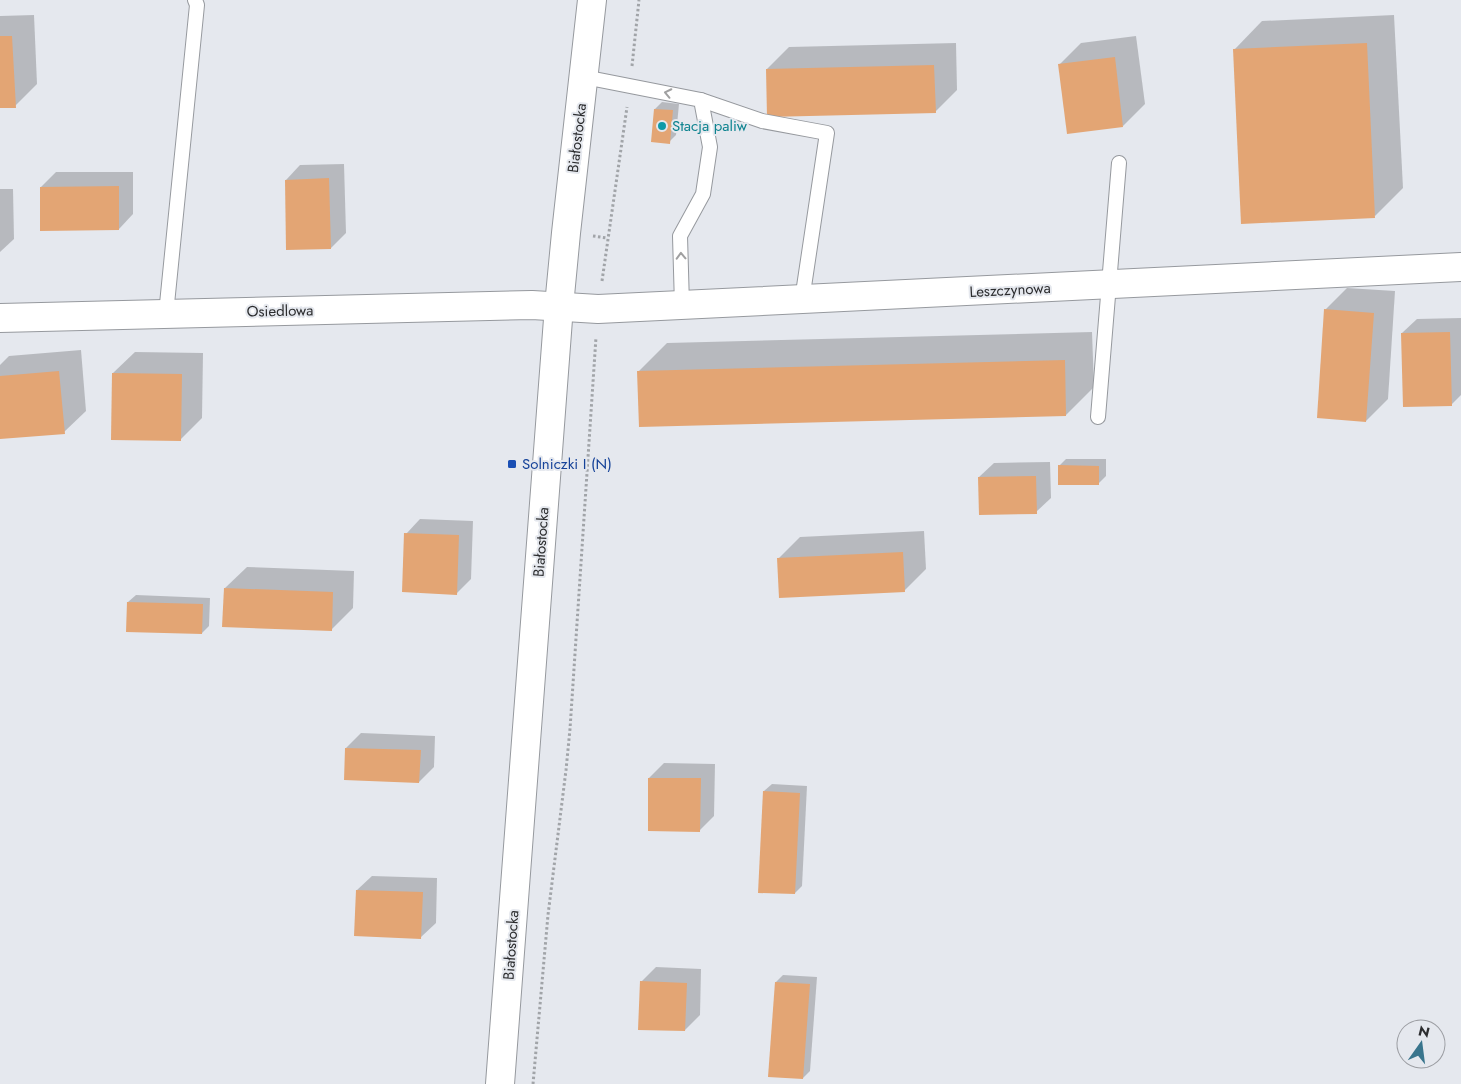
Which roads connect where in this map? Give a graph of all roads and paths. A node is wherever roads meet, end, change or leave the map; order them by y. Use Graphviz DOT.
graph roads {
  1 [pos="195,0"];
  2 [pos="592,0"];
  3 [pos="639,0"];
  4 [pos="584,77"];
  5 [pos="630,85"];
  6 [pos="701,100"];
  7 [pos="1119,163"];
  8 [pos="1461,267"];
  9 [pos="1109,285"];
  10 [pos="802,300"];
  11 [pos="682,305"];
  12 [pos="559,306"];
  13 [pos="598,309"];
  14 [pos="166,314"];
  15 [pos="0,318"];
  16 [pos="1098,417"];
  17 [pos="500,1084"];
  18 [pos="533,1084"];
  1 -- 14 [label="lane"];
  2 -- 4 [label="street, Białostocka"];
  3 -- 5 [label="path"];
  4 -- 5 [label="lane"];
  4 -- 12 [label="street, Białostocka"];
  6 -- 5 [label="lane, one-way"];
  5 -- 13 [label="path"];
  6 -- 10 [label="lane"];
  11 -- 6 [label="lane, one-way"];
  7 -- 9 [label="lane"];
  8 -- 9 [label="street, Leszczynowa"];
  9 -- 10 [label="street, Leszczynowa"];
  9 -- 16 [label="lane"];
  10 -- 11 [label="street, Leszczynowa"];
  11 -- 13 [label="street, Leszczynowa"];
  12 -- 13 [label="street, Leszczynowa"];
  12 -- 14 [label="street, Osiedlowa"];
  12 -- 17 [label="street, Białostocka"];
  13 -- 18 [label="path"];
  14 -- 15 [label="street, Osiedlowa"];
}
